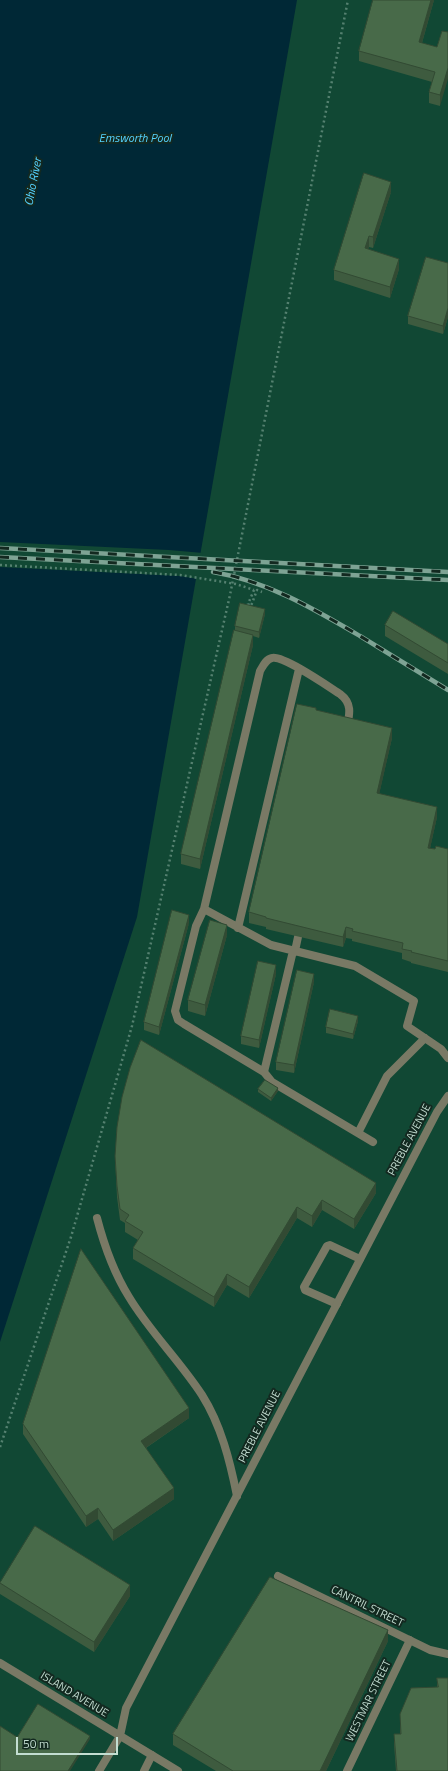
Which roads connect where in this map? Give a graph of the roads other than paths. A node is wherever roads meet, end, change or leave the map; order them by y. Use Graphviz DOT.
graph roads {
  1 [pos="299,669"];
  2 [pos="347,728"];
  3 [pos="204,910"];
  4 [pos="238,928"];
  5 [pos="298,936"];
  6 [pos="294,951"];
  7 [pos="425,1038"];
  8 [pos="448,1058"];
  9 [pos="264,1072"];
  10 [pos="448,1096"];
  11 [pos="358,1133"];
  12 [pos="373,1142"];
  13 [pos="97,1218"];
  14 [pos="360,1259"];
  15 [pos="337,1304"];
  16 [pos="237,1496"];
  17 [pos="278,1576"];
  18 [pos="410,1640"];
  19 [pos="448,1654"];
  20 [pos="0,1663"];
  21 [pos="120,1736"];
  22 [pos="152,1755"];
  23 [pos="99,1771"];
  24 [pos="144,1771"];
  25 [pos="178,1771"];
  26 [pos="347,1771"];
  1 -- 2 [label="street"];
  1 -- 3 [label="street"];
  1 -- 4 [label="street"];
  3 -- 4 [label="street"];
  3 -- 9 [label="street"];
  4 -- 6 [label="street"];
  5 -- 6 [label="street"];
  6 -- 7 [label="street"];
  6 -- 9 [label="street"];
  7 -- 8 [label="street"];
  7 -- 11 [label="street"];
  9 -- 11 [label="street"];
  10 -- 14 [label="street, PREBLE AVENUE"];
  11 -- 12 [label="street"];
  13 -- 16 [label="street"];
  14 -- 15 [label="street, PREBLE AVENUE"];
  14 -- 15 [label="street"];
  15 -- 16 [label="street, PREBLE AVENUE"];
  16 -- 21 [label="street, PREBLE AVENUE"];
  17 -- 18 [label="street, CANTRIL STREET"];
  18 -- 19 [label="street, CANTRIL STREET"];
  18 -- 26 [label="street, WESTMAR STREET"];
  20 -- 21 [label="street, ISLAND AVENUE"];
  21 -- 22 [label="street, ISLAND AVENUE"];
  21 -- 23 [label="street, PREBLE AVENUE"];
  22 -- 24 [label="street"];
  22 -- 25 [label="street, ISLAND AVENUE"];
}
